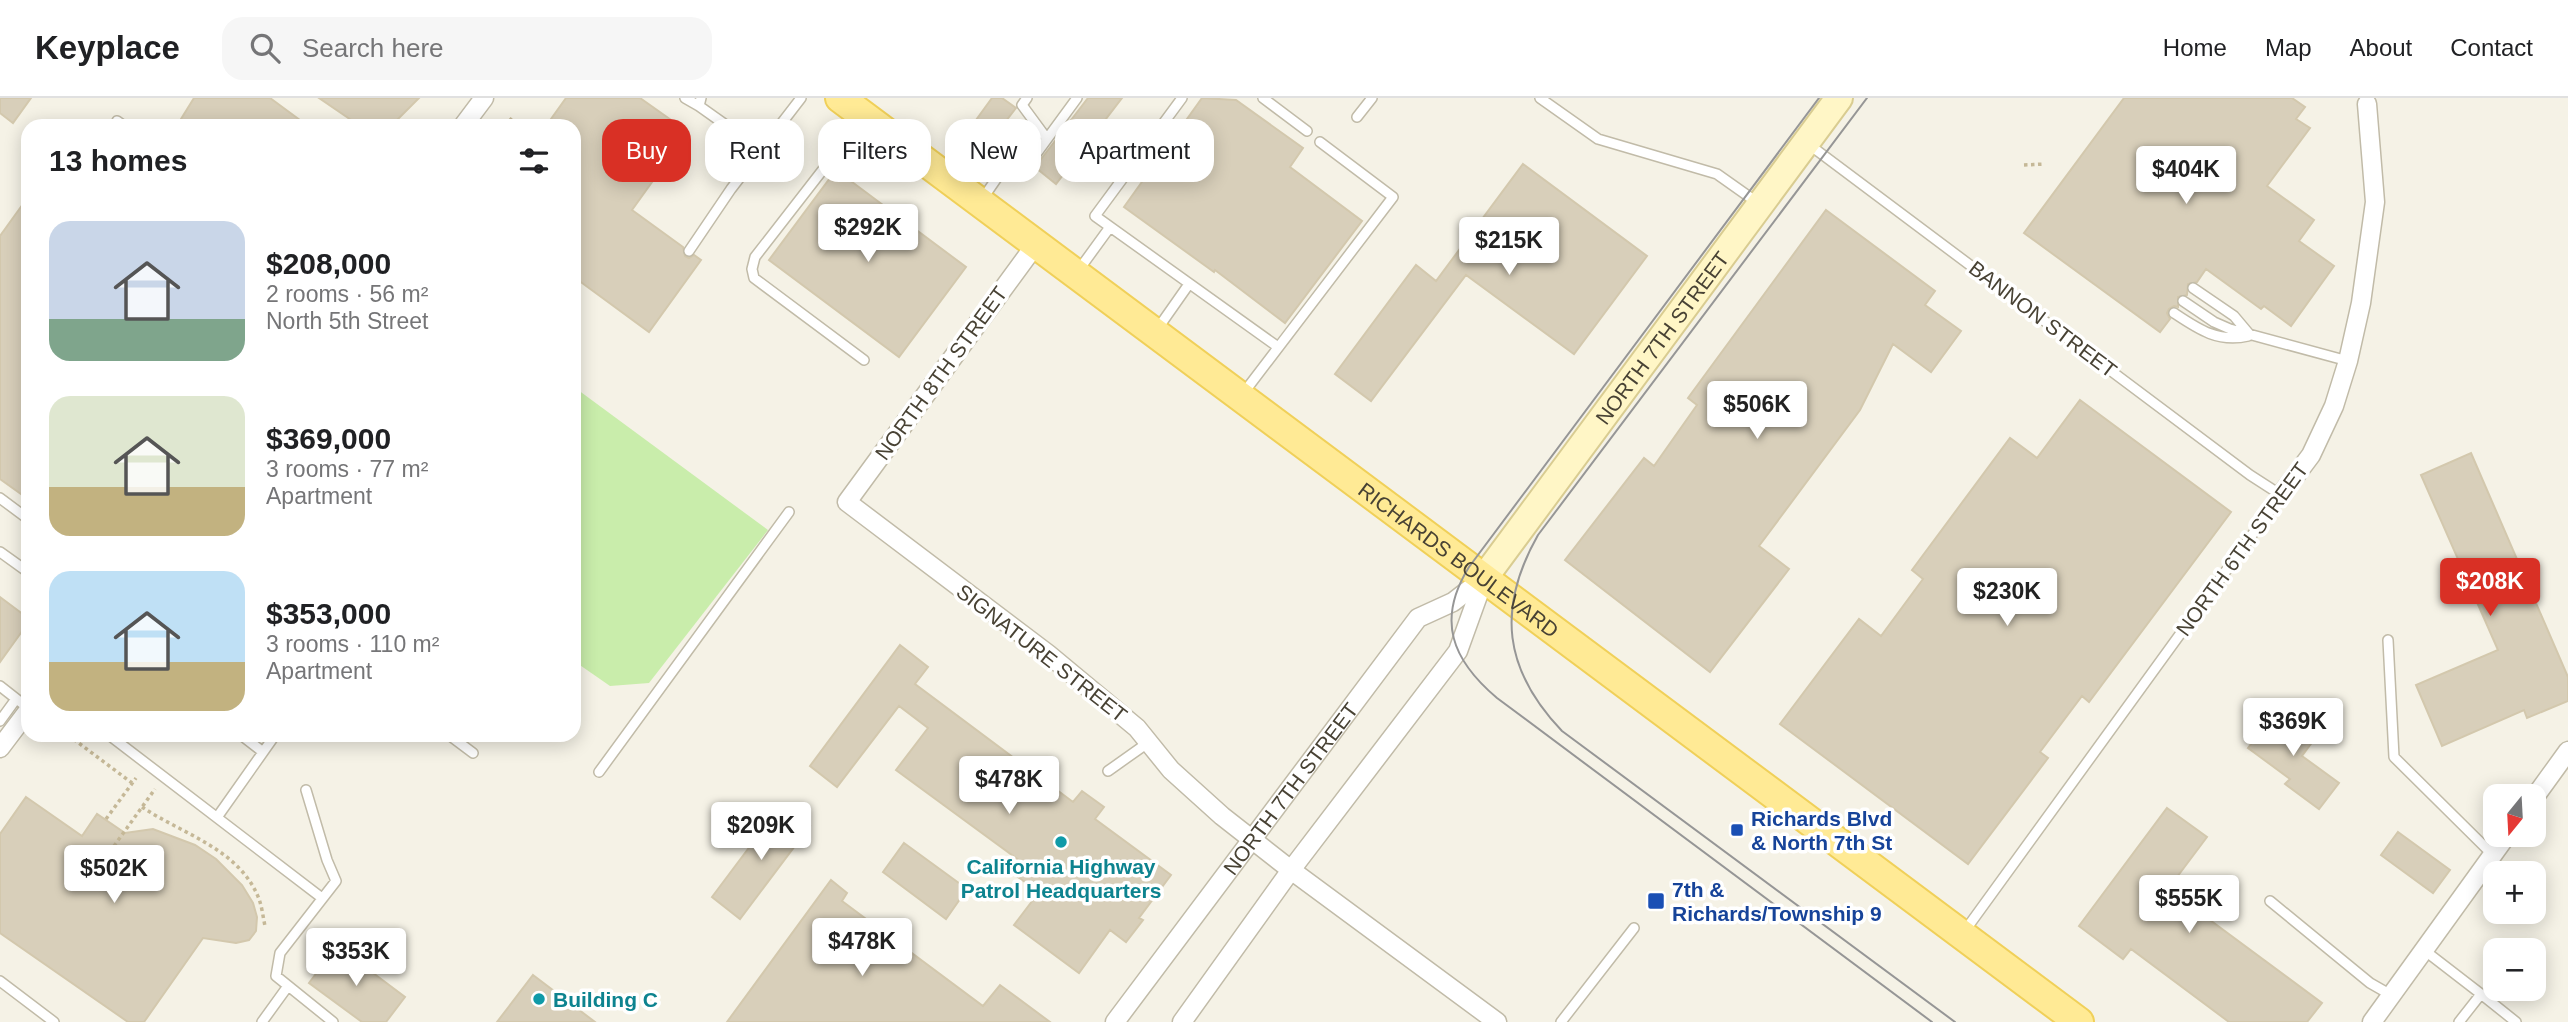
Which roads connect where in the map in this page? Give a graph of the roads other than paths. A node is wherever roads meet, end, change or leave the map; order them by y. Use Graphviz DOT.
graph roads {
  1 [pos="484,98"];
  2 [pos="685,98"];
  3 [pos="801,98"];
  4 [pos="840,98"];
  5 [pos="1027,98"];
  6 [pos="1077,98"];
  7 [pos="1182,98"];
  8 [pos="1263,98"];
  9 [pos="1373,98"];
  10 [pos="1540,98"];
  11 [pos="1839,98"];
  12 [pos="2364,101"];
  13 [pos="700,102"];
  14 [pos="864,116"];
  15 [pos="1357,117"];
  16 [pos="468,119"];
  17 [pos="722,119"];
  18 [pos="785,119"];
  19 [pos="1307,131"];
  20 [pos="1047,139"];
  21 [pos="1320,142"];
  22 [pos="1806,142"];
  23 [pos="736,182"];
  24 [pos="980,202"];
  25 [pos="1759,204"];
  26 [pos="1110,227"];
  27 [pos="1036,244"];
  28 [pos="689,251"];
  29 [pos="1075,273"];
  30 [pos="1189,284"];
  31 [pos="2193,288"];
  32 [pos="2183,300"];
  33 [pos="2174,313"];
  34 [pos="1155,332"];
  35 [pos="2250,335"];
  36 [pos="1278,348"];
  37 [pos="864,360"];
  38 [pos="2348,361"];
  39 [pos="1241,396"];
  40 [pos="2281,495"];
  41 [pos="0,498"];
  42 [pos="847,502"];
  43 [pos="789,512"];
  44 [pos="21,514"];
  45 [pos="0,552"];
  46 [pos="21,567"];
  47 [pos="1484,578"];
  48 [pos="2388,640"];
  49 [pos="0,686"];
  50 [pos="21,704"];
  51 [pos="21,708"];
  52 [pos="21,711"];
  53 [pos="0,721"];
  54 [pos="118,742"];
  55 [pos="250,742"];
  56 [pos="270,742"];
  57 [pos="458,742"];
  58 [pos="1149,743"];
  59 [pos="0,748"];
  60 [pos="2568,751"];
  61 [pos="263,752"];
  62 [pos="473,753"];
  63 [pos="1108,771"];
  64 [pos="598,772"];
  65 [pos="2544,784"];
  66 [pos="306,790"];
  67 [pos="218,816"];
  68 [pos="1253,840"];
  69 [pos="2499,847"];
  70 [pos="2493,855"];
  71 [pos="1291,870"];
  72 [pos="322,898"];
  73 [pos="2270,901"];
  74 [pos="1634,928"];
  75 [pos="1962,935"];
  76 [pos="2424,950"];
  77 [pos="0,981"];
  78 [pos="288,986"];
  79 [pos="2481,994"];
  80 [pos="2391,995"];
  81 [pos="327,1020"];
  82 [pos="54,1022"];
  83 [pos="262,1022"];
  84 [pos="1115,1022"];
  85 [pos="1182,1022"];
  86 [pos="1497,1022"];
  87 [pos="1561,1022"];
  88 [pos="2078,1022"];
  89 [pos="2372,1022"];
  90 [pos="2459,1022"];
  91 [pos="2516,1022"];
  1 -- 16 [label="street"];
  2 -- 13 [label="lane"];
  3 -- 18 [label="lane"];
  4 -- 14 [label="main road, RICHARDS BOULEVARD"];
  5 -- 20 [label="lane"];
  6 -- 20 [label="lane"];
  7 -- 26 [label="lane"];
  8 -- 19 [label="lane"];
  9 -- 15 [label="lane"];
  10 -- 25 [label="lane"];
  11 -- 22 [label="main road, NORTH 7TH STREET"];
  12 -- 38 [label="street, NORTH 6TH STREET"];
  13 -- 17 [label="lane"];
  14 -- 24 [label="main road, RICHARDS BOULEVARD"];
  14 -- 37 [label="lane"];
  20 -- 24 [label="lane"];
  21 -- 36 [label="lane"];
  22 -- 25 [label="main road, NORTH 7TH STREET"];
  22 -- 40 [label="lane, BANNON STREET"];
  23 -- 28 [label="lane"];
  24 -- 27 [label="main road, RICHARDS BOULEVARD"];
  25 -- 47 [label="main road, NORTH 7TH STREET"];
  26 -- 29 [label="lane"];
  26 -- 30 [label="lane"];
  27 -- 29 [label="main road, RICHARDS BOULEVARD"];
  27 -- 42 [label="street, NORTH 8TH STREET"];
  29 -- 34 [label="main road, RICHARDS BOULEVARD"];
  30 -- 34 [label="lane"];
  30 -- 36 [label="lane"];
  31 -- 35 [label="lane"];
  32 -- 35 [label="lane"];
  33 -- 35 [label="lane"];
  34 -- 39 [label="main road, RICHARDS BOULEVARD"];
  35 -- 38 [label="lane"];
  36 -- 39 [label="lane"];
  38 -- 40 [label="street, NORTH 6TH STREET"];
  39 -- 47 [label="main road, RICHARDS BOULEVARD"];
  40 -- 75 [label="lane, NORTH 6TH STREET"];
  41 -- 44 [label="lane"];
  42 -- 58 [label="street, SIGNATURE STREET"];
  43 -- 64 [label="lane"];
  45 -- 46 [label="lane"];
  47 -- 68 [label="street, NORTH 7TH STREET"];
  47 -- 71 [label="street, NORTH 7TH STREET"];
  47 -- 75 [label="main road, RICHARDS BOULEVARD"];
  48 -- 70 [label="lane"];
  49 -- 50 [label="lane"];
  51 -- 53 [label="lane"];
  52 -- 59 [label="street"];
  54 -- 67 [label="lane"];
  55 -- 61 [label="lane"];
  56 -- 61 [label="lane"];
  57 -- 62 [label="lane"];
  58 -- 63 [label="lane"];
  58 -- 68 [label="street, SIGNATURE STREET"];
  60 -- 65 [label="street"];
  61 -- 67 [label="lane"];
  66 -- 72 [label="lane"];
  67 -- 72 [label="lane"];
  68 -- 71 [label="street, SIGNATURE STREET"];
  68 -- 84 [label="street, NORTH 7TH STREET"];
  69 -- 70 [label="street"];
  70 -- 76 [label="street"];
  71 -- 85 [label="street, NORTH 7TH STREET"];
  71 -- 86 [label="street, SIGNATURE STREET"];
  72 -- 78 [label="lane"];
  73 -- 80 [label="lane"];
  74 -- 87 [label="lane"];
  75 -- 88 [label="main road, RICHARDS BOULEVARD"];
  76 -- 79 [label="lane"];
  76 -- 80 [label="street"];
  77 -- 82 [label="lane"];
  78 -- 81 [label="lane"];
  78 -- 83 [label="lane"];
  79 -- 90 [label="lane"];
  79 -- 91 [label="lane"];
  80 -- 89 [label="street"];
}
